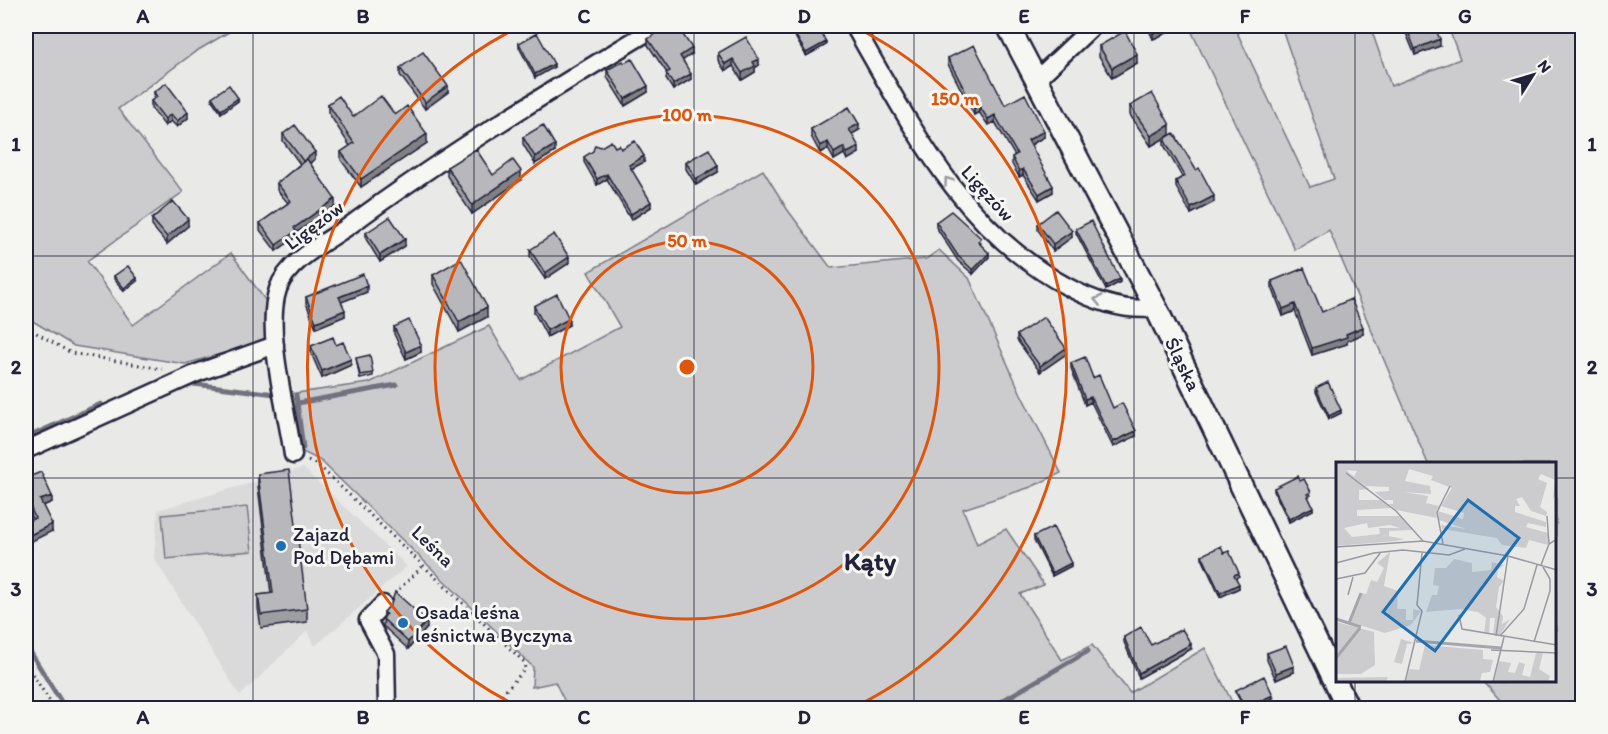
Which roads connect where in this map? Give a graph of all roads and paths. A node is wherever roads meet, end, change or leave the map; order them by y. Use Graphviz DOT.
graph roads {
  1 [pos="658,26"];
  2 [pos="854,26"];
  3 [pos="1008,26"];
  4 [pos="1093,26"];
  5 [pos="1037,79"];
  6 [pos="1156,308"];
  7 [pos="26,327"];
  8 [pos="275,345"];
  9 [pos="166,370"];
  10 [pos="26,450"];
  11 [pos="294,456"];
  12 [pos="423,566"];
  13 [pos="383,604"];
  14 [pos="26,664"];
  15 [pos="54,708"];
  16 [pos="387,708"];
  17 [pos="490,708"];
  18 [pos="1348,708"];
  1 -- 8 [label="street, Ligęzów"];
  6 -- 2 [label="street, Ligęzów, one-way"];
  3 -- 5 [label="main road, Śląska"];
  4 -- 5 [label="street"];
  5 -- 6 [label="main road, Śląska"];
  6 -- 18 [label="main road, Śląska"];
  7 -- 9 [label="path"];
  8 -- 10 [label="street"];
  8 -- 11 [label="street"];
  11 -- 12 [label="path, Leśna"];
  12 -- 13 [label="path"];
  12 -- 17 [label="path, Leśna"];
  13 -- 16 [label="street"];
  14 -- 15 [label="path"];
}
